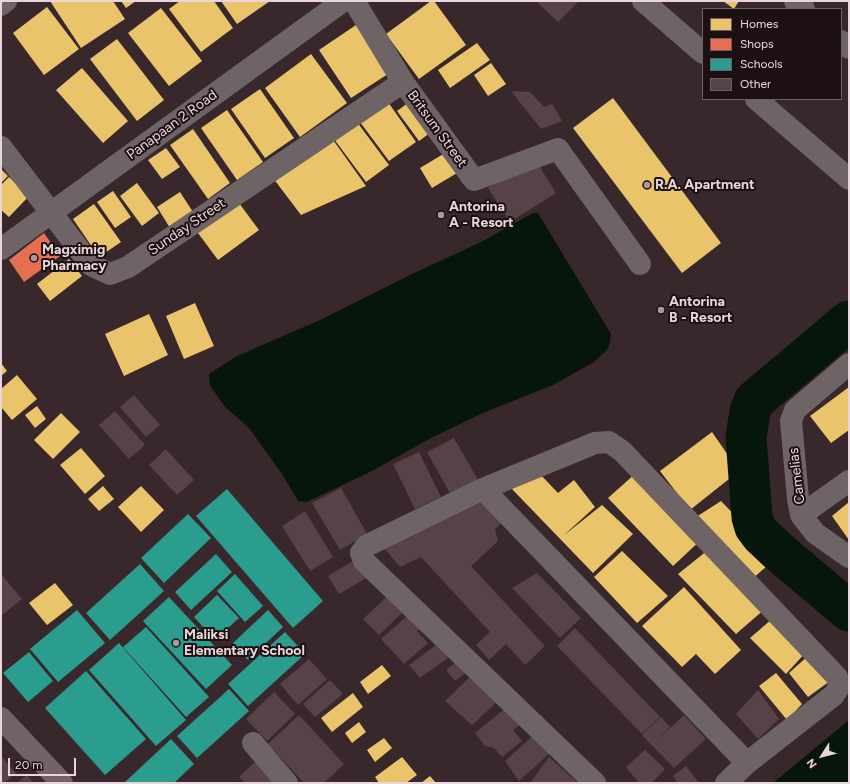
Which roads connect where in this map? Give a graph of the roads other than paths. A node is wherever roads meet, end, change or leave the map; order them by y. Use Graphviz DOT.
graph roads {
  1 [pos="6,1"];
  2 [pos="343,1"];
  3 [pos="354,1"];
  4 [pos="643,1"];
  5 [pos="795,1"];
  6 [pos="1,5"];
  7 [pos="803,8"];
  8 [pos="702,52"];
  9 [pos="403,82"];
  10 [pos="757,100"];
  11 [pos="1,147"];
  12 [pos="849,179"];
  13 [pos="52,213"];
  14 [pos="1,250"];
  15 [pos="640,264"];
  16 [pos="849,364"];
  17 [pos="849,481"];
  18 [pos="484,489"];
  19 [pos="802,516"];
  20 [pos="849,557"];
  21 [pos="1,718"];
  22 [pos="253,743"];
  23 [pos="747,763"];
  24 [pos="62,783"];
  25 [pos="287,783"];
  26 [pos="595,783"];
  27 [pos="726,783"];
  1 -- 6 [label="street"];
  2 -- 13 [label="street, Panapaan 2 Road"];
  3 -- 9 [label="street, Britsum Street"];
  4 -- 8 [label="street"];
  5 -- 7 [label="street"];
  9 -- 13 [label="street, Sunday Street"];
  9 -- 15 [label="street, Britsum Street"];
  10 -- 12 [label="street"];
  11 -- 13 [label="street, Sunday Street"];
  13 -- 14 [label="street, Panapaan 2 Road"];
  16 -- 19 [label="street, Camelias"];
  17 -- 19 [label="street"];
  18 -- 23 [label="street"];
  18 -- 23 [label="street"];
  18 -- 26 [label="street"];
  19 -- 20 [label="street, Camelias"];
  21 -- 24 [label="main road"];
  22 -- 25 [label="street"];
  23 -- 27 [label="street"];
}
